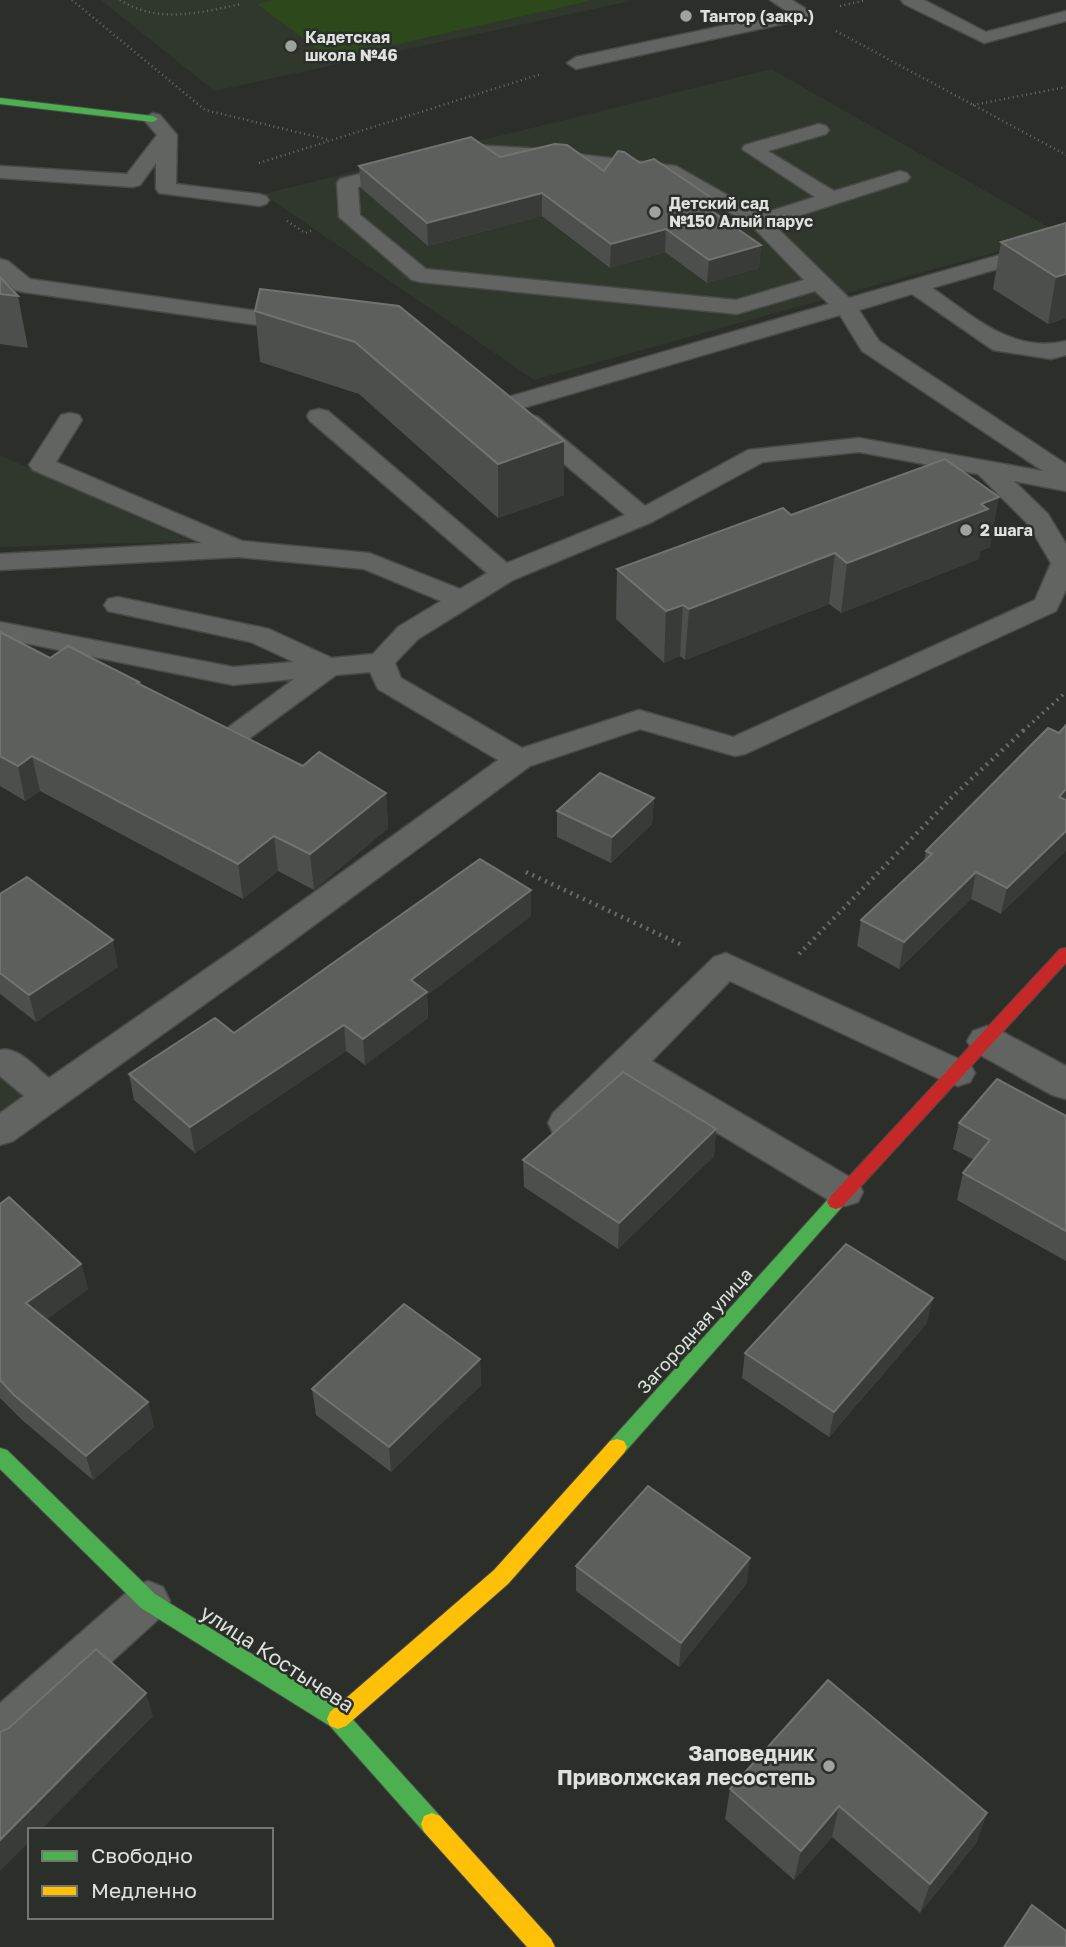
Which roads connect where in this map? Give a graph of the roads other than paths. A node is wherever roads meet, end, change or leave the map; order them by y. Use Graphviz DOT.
graph roads {
  1 [pos="779,0"];
  2 [pos="910,0"];
  3 [pos="1066,16"];
  4 [pos="576,62"];
  5 [pos="0,102"];
  6 [pos="153,118"];
  7 [pos="819,130"];
  8 [pos="167,135"];
  9 [pos="0,172"];
  10 [pos="900,177"];
  11 [pos="832,199"];
  12 [pos="259,200"];
  13 [pos="759,222"];
  14 [pos="1066,242"];
  15 [pos="0,266"];
  16 [pos="819,283"];
  17 [pos="916,287"];
  18 [pos="846,307"];
  19 [pos="320,327"];
  20 [pos="1066,348"];
  21 [pos="487,390"];
  22 [pos="507,405"];
  23 [pos="319,415"];
  24 [pos="70,420"];
  25 [pos="986,468"];
  26 [pos="1066,475"];
  27 [pos="1066,483"];
  28 [pos="643,517"];
  29 [pos="239,550"];
  30 [pos="0,562"];
  31 [pos="504,574"];
  32 [pos="462,600"];
  33 [pos="118,605"];
  34 [pos="0,630"];
  35 [pos="381,662"];
  36 [pos="328,667"];
  37 [pos="240,732"];
  38 [pos="519,759"];
  39 [pos="1066,953"];
  40 [pos="987,1041"];
  41 [pos="2,1056"];
  42 [pos="628,1063"];
  43 [pos="958,1073"];
  44 [pos="1066,1084"];
  45 [pos="48,1097"];
  46 [pos="566,1123"];
  47 [pos="0,1131"];
  48 [pos="845,1192"];
  49 [pos="0,1456"];
  50 [pos="148,1601"];
  51 [pos="338,1719"];
  52 [pos="0,1733"];
  53 [pos="543,1947"];
  1 -- 4 [label="lane"];
  2 -- 3 [label="lane"];
  5 -- 6 [label="street"];
  6 -- 8 [label="lane"];
  7 -- 11 [label="lane"];
  8 -- 9 [label="lane"];
  8 -- 12 [label="lane"];
  10 -- 11 [label="lane"];
  11 -- 13 [label="lane"];
  13 -- 16 [label="lane"];
  13 -- 16 [label="lane"];
  14 -- 17 [label="lane"];
  15 -- 19 [label="lane"];
  16 -- 18 [label="lane"];
  17 -- 18 [label="lane"];
  17 -- 20 [label="lane"];
  18 -- 22 [label="lane"];
  18 -- 26 [label="lane"];
  21 -- 22 [label="lane"];
  22 -- 28 [label="lane"];
  23 -- 31 [label="lane"];
  24 -- 29 [label="lane"];
  25 -- 27 [label="lane"];
  25 -- 28 [label="lane"];
  25 -- 38 [label="lane"];
  28 -- 31 [label="lane"];
  29 -- 30 [label="lane"];
  29 -- 32 [label="lane"];
  31 -- 32 [label="lane"];
  32 -- 35 [label="lane"];
  33 -- 36 [label="lane"];
  34 -- 36 [label="lane"];
  35 -- 36 [label="lane"];
  35 -- 38 [label="lane"];
  36 -- 37 [label="lane"];
  38 -- 45 [label="lane"];
  39 -- 40 [label="street, Загородная улица"];
  40 -- 43 [label="street, Загородная улица"];
  40 -- 44 [label="street"];
  41 -- 45 [label="lane"];
  42 -- 43 [label="lane"];
  42 -- 46 [label="lane"];
  42 -- 48 [label="lane"];
  43 -- 48 [label="street, Загородная улица"];
  45 -- 47 [label="lane"];
  48 -- 51 [label="street, Загородная улица"];
  49 -- 50 [label="street, улица Костычева"];
  50 -- 51 [label="street, улица Костычева"];
  50 -- 52 [label="lane"];
  51 -- 53 [label="street, улица Костычева"];
}
